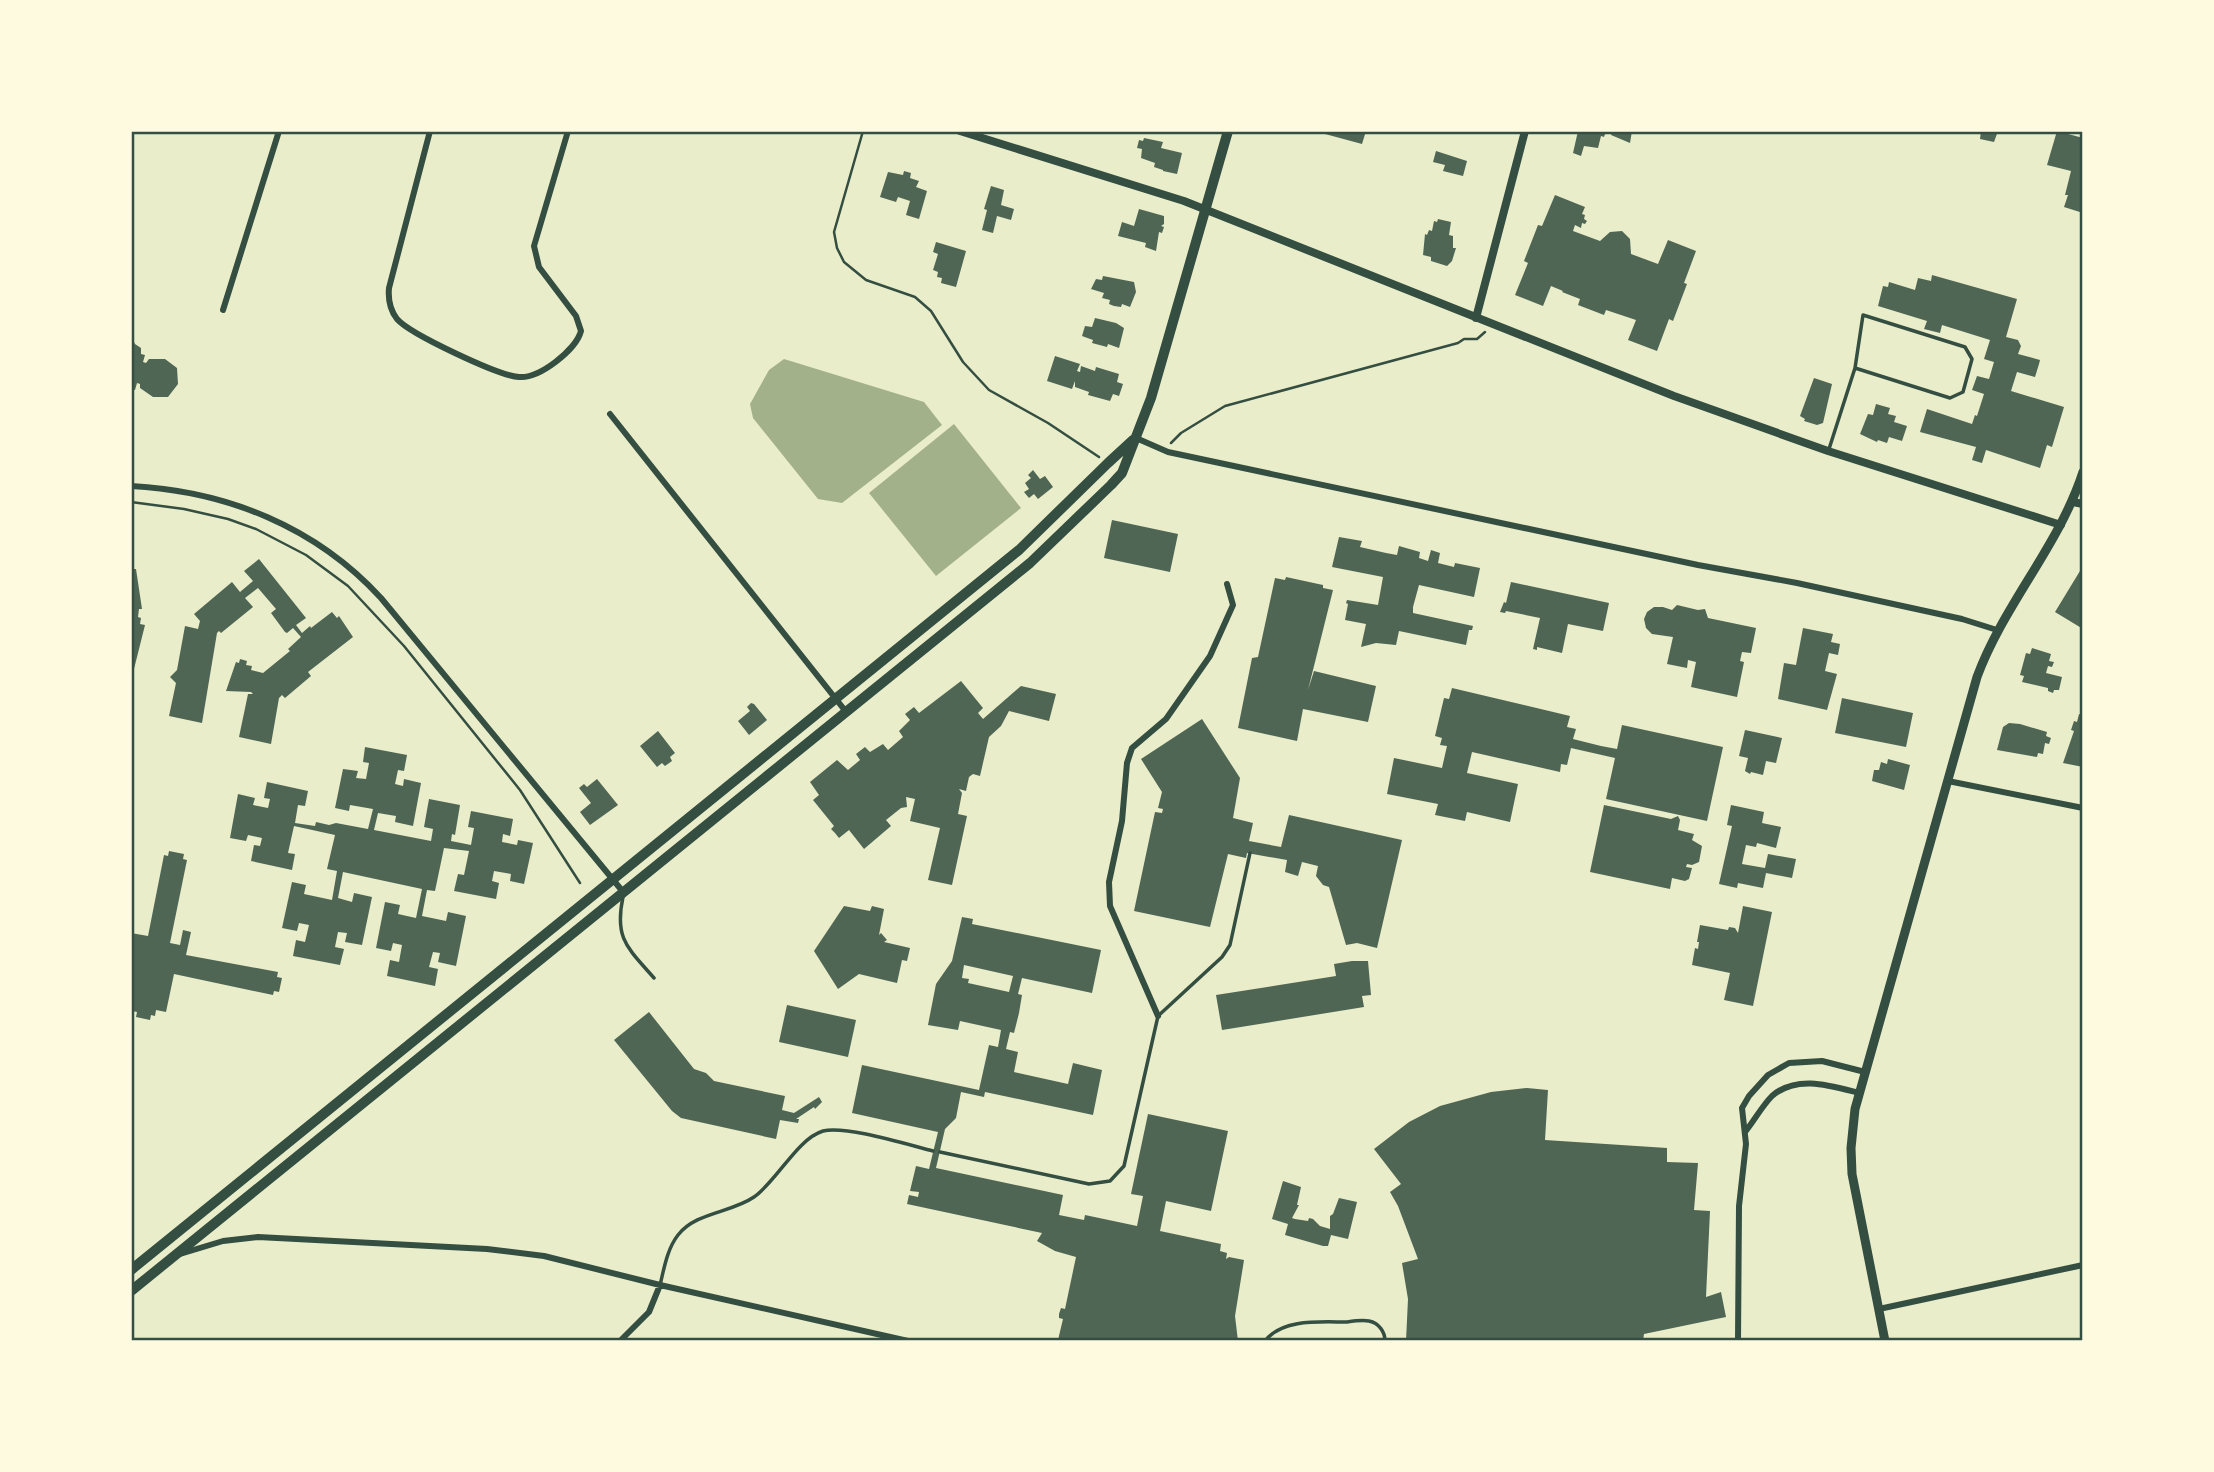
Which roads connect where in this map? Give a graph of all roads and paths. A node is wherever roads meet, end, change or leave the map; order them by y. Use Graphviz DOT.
graph roads {
  1 [pos="279,131"];
  2 [pos="430,131"];
  3 [pos="568,131"];
  4 [pos="863,131"];
  5 [pos="960,131"];
  6 [pos="1228,131"];
  7 [pos="1525,131"];
  8 [pos="1206,209"];
  9 [pos="223,310"];
  10 [pos="1476,318"];
  11 [pos="1485,332"];
  12 [pos="1855,368"];
  13 [pos="610,414"];
  14 [pos="1136,438"];
  15 [pos="1170,446"];
  16 [pos="1828,451"];
  17 [pos="1101,458"];
  18 [pos="2083,472"];
  19 [pos="131,486"];
  20 [pos="131,502"];
  21 [pos="2078,503"];
  22 [pos="2061,525"];
  23 [pos="1227,584"];
  24 [pos="1997,630"];
  25 [pos="836,700"];
  26 [pos="847,713"];
  27 [pos="1948,781"];
  28 [pos="2083,807"];
  29 [pos="1250,853"];
  30 [pos="613,880"];
  31 [pos="580,883"];
  32 [pos="624,893"];
  33 [pos="654,978"];
  34 [pos="1158,1016"];
  35 [pos="1865,1072"];
  36 [pos="1859,1093"];
  37 [pos="1745,1132"];
  38 [pos="933,1151"];
  39 [pos="940,1152"];
  40 [pos="174,1256"];
  41 [pos="2083,1265"];
  42 [pos="131,1270"];
  43 [pos="660,1285"];
  44 [pos="131,1292"];
  45 [pos="1879,1309"];
  46 [pos="620,1341"];
  47 [pos="908,1341"];
  48 [pos="1265,1341"];
  49 [pos="1385,1341"];
  50 [pos="1738,1341"];
  51 [pos="1885,1341"];
  1 -- 9 [label="street"];
  2 -- 3 [label="street"];
  4 -- 17 [label="path"];
  5 -- 8 [label="street"];
  6 -- 8 [label="main road"];
  7 -- 10 [label="street"];
  8 -- 10 [label="street"];
  8 -- 14 [label="main road"];
  10 -- 16 [label="street"];
  11 -- 15 [label="path"];
  12 -- 12 [label="lane"];
  12 -- 16 [label="lane"];
  13 -- 25 [label="street"];
  14 -- 24 [label="street"];
  14 -- 25 [label="main road"];
  14 -- 26 [label="main road"];
  16 -- 22 [label="street"];
  18 -- 21 [label="main road"];
  19 -- 30 [label="street"];
  20 -- 31 [label="path"];
  21 -- 22 [label="main road"];
  22 -- 24 [label="main road"];
  23 -- 34 [label="street"];
  24 -- 27 [label="main road"];
  25 -- 26 [label="street"];
  25 -- 30 [label="main road"];
  26 -- 32 [label="main road"];
  27 -- 28 [label="street"];
  27 -- 35 [label="main road"];
  29 -- 34 [label="lane"];
  30 -- 32 [label="street"];
  30 -- 42 [label="main road"];
  32 -- 33 [label="lane"];
  32 -- 40 [label="main road"];
  34 -- 39 [label="lane"];
  35 -- 36 [label="main road"];
  35 -- 37 [label="street"];
  36 -- 37 [label="street"];
  36 -- 45 [label="main road"];
  37 -- 50 [label="street"];
  38 -- 43 [label="lane"];
  40 -- 43 [label="street"];
  40 -- 44 [label="main road"];
  41 -- 45 [label="street"];
  43 -- 46 [label="street"];
  43 -- 47 [label="street"];
  45 -- 51 [label="main road"];
  48 -- 49 [label="lane"];
}
